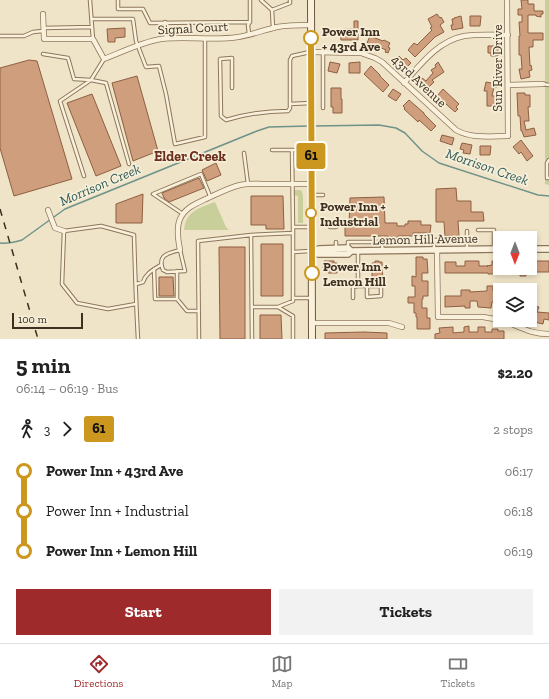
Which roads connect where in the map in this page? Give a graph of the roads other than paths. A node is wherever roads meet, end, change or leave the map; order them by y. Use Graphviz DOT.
graph roads {
  1 [pos="90,0"];
  2 [pos="118,0"];
  3 [pos="250,0"];
  4 [pos="261,0"];
  5 [pos="290,0"];
  6 [pos="311,0"];
  7 [pos="508,0"];
  8 [pos="272,10"];
  9 [pos="43,14"];
  10 [pos="92,19"];
  11 [pos="164,22"];
  12 [pos="250,22"];
  13 [pos="311,25"];
  14 [pos="92,27"];
  15 [pos="273,28"];
  16 [pos="44,30"];
  17 [pos="249,35"];
  18 [pos="508,35"];
  19 [pos="0,36"];
  20 [pos="93,39"];
  21 [pos="166,39"];
  22 [pos="205,39"];
  23 [pos="138,46"];
  24 [pos="311,52"];
  25 [pos="323,52"];
  26 [pos="43,54"];
  27 [pos="104,60"];
  28 [pos="91,80"];
  29 [pos="404,83"];
  30 [pos="543,84"];
  31 [pos="508,85"];
  32 [pos="549,85"];
  33 [pos="232,88"];
  34 [pos="290,104"];
  35 [pos="311,104"];
  36 [pos="323,108"];
  37 [pos="508,136"];
  38 [pos="272,150"];
  39 [pos="292,150"];
  40 [pos="311,150"];
  41 [pos="244,153"];
  42 [pos="549,160"];
  43 [pos="129,164"];
  44 [pos="84,176"];
  45 [pos="549,178"];
  46 [pos="248,184"];
  47 [pos="292,184"];
  48 [pos="311,184"];
  49 [pos="311,195"];
  50 [pos="323,195"];
  51 [pos="210,197"];
  52 [pos="48,210"];
  53 [pos="183,214"];
  54 [pos="344,221"];
  55 [pos="312,226"];
  56 [pos="293,227"];
  57 [pos="330,227"];
  58 [pos="478,230"];
  59 [pos="64,231"];
  60 [pos="467,231"];
  61 [pos="494,231"];
  62 [pos="293,233"];
  63 [pos="251,235"];
  64 [pos="467,240"];
  65 [pos="493,249"];
  66 [pos="537,249"];
  67 [pos="549,249"];
  68 [pos="180,250"];
  69 [pos="383,250"];
  70 [pos="436,250"];
  71 [pos="468,250"];
  72 [pos="312,251"];
  73 [pos="349,251"];
  74 [pos="358,251"];
  75 [pos="293,252"];
  76 [pos="161,265"];
  77 [pos="154,270"];
  78 [pos="177,271"];
  79 [pos="136,284"];
  80 [pos="358,286"];
  81 [pos="367,286"];
  82 [pos="293,298"];
  83 [pos="312,298"];
  84 [pos="354,298"];
  85 [pos="177,299"];
  86 [pos="136,304"];
  87 [pos="252,307"];
  88 [pos="278,307"];
  89 [pos="199,311"];
  90 [pos="493,319"];
  91 [pos="312,323"];
  92 [pos="402,327"];
  93 [pos="517,327"];
  94 [pos="549,334"];
  95 [pos="138,339"];
  96 [pos="199,339"];
  97 [pos="252,339"];
  98 [pos="293,339"];
  99 [pos="312,339"];
  1 -- 10 [label="lane"];
  2 -- 11 [label="lane"];
  3 -- 12 [label="lane"];
  4 -- 8 [label="lane"];
  5 -- 8 [label="lane"];
  6 -- 13 [label="main road"];
  7 -- 18 [label="street, Sun River Drive"];
  8 -- 15 [label="lane"];
  9 -- 16 [label="street"];
  10 -- 14 [label="lane"];
  10 -- 23 [label="lane"];
  11 -- 12 [label="lane"];
  11 -- 21 [label="lane"];
  12 -- 17 [label="lane"];
  13 -- 15 [label="street, Signal Court"];
  13 -- 24 [label="main road"];
  14 -- 16 [label="lane"];
  14 -- 20 [label="lane"];
  15 -- 17 [label="street, Signal Court"];
  16 -- 19 [label="lane"];
  16 -- 20 [label="street"];
  17 -- 22 [label="street, Signal Court"];
  18 -- 29 [label="street"];
  18 -- 31 [label="street, Sun River Drive"];
  20 -- 27 [label="street"];
  21 -- 22 [label="street, Signal Court"];
  21 -- 23 [label="street, Signal Court"];
  22 -- 23 [label="lane"];
  23 -- 27 [label="street, Signal Court"];
  24 -- 25 [label="street, 43rd Avenue"];
  24 -- 34 [label="lane"];
  24 -- 35 [label="main road"];
  25 -- 29 [label="street, 43rd Avenue"];
  25 -- 36 [label="lane"];
  26 -- 28 [label="lane"];
  27 -- 28 [label="lane"];
  28 -- 43 [label="lane"];
  28 -- 44 [label="lane"];
  29 -- 37 [label="street, 43rd Avenue"];
  30 -- 31 [label="street"];
  30 -- 32 [label="lane"];
  31 -- 37 [label="street, Sun River Drive"];
  33 -- 34 [label="lane"];
  34 -- 35 [label="lane"];
  35 -- 40 [label="main road"];
  38 -- 39 [label="lane"];
  39 -- 40 [label="lane"];
  39 -- 47 [label="lane"];
  40 -- 48 [label="main road"];
  41 -- 46 [label="lane"];
  42 -- 45 [label="lane"];
  46 -- 47 [label="street"];
  46 -- 51 [label="street"];
  47 -- 48 [label="street"];
  47 -- 56 [label="lane"];
  48 -- 49 [label="main road"];
  49 -- 50 [label="lane"];
  49 -- 55 [label="main road"];
  51 -- 53 [label="street"];
  51 -- 53 [label="lane"];
  52 -- 59 [label="street"];
  53 -- 68 [label="street"];
  54 -- 57 [label="lane"];
  55 -- 56 [label="lane"];
  55 -- 72 [label="main road"];
  56 -- 62 [label="lane"];
  58 -- 61 [label="lane"];
  59 -- 79 [label="lane"];
  59 -- 86 [label="lane"];
  60 -- 64 [label="lane"];
  62 -- 63 [label="lane"];
  62 -- 75 [label="lane"];
  63 -- 87 [label="lane"];
  63 -- 89 [label="lane"];
  64 -- 70 [label="lane"];
  64 -- 71 [label="lane"];
  65 -- 71 [label="street, Lemon Hill Avenue"];
  66 -- 67 [label="street"];
  68 -- 76 [label="lane"];
  68 -- 78 [label="lane"];
  69 -- 70 [label="street, Lemon Hill Avenue"];
  69 -- 73 [label="lane"];
  69 -- 74 [label="street, Lemon Hill Avenue"];
  70 -- 71 [label="street, Lemon Hill Avenue"];
  70 -- 90 [label="street"];
  72 -- 73 [label="street, Lemon Hill Avenue"];
  72 -- 73 [label="street, Lemon Hill Avenue"];
  72 -- 75 [label="lane"];
  72 -- 83 [label="main road"];
  73 -- 74 [label="street, Lemon Hill Avenue"];
  74 -- 80 [label="lane"];
  75 -- 82 [label="lane"];
  76 -- 77 [label="lane"];
  76 -- 78 [label="lane"];
  77 -- 79 [label="lane"];
  77 -- 85 [label="lane"];
  78 -- 85 [label="lane"];
  79 -- 86 [label="lane"];
  80 -- 81 [label="lane"];
  80 -- 84 [label="lane"];
  81 -- 81 [label="lane"];
  82 -- 83 [label="lane"];
  82 -- 88 [label="lane"];
  83 -- 91 [label="main road"];
  85 -- 89 [label="lane"];
  86 -- 95 [label="lane"];
  87 -- 88 [label="lane"];
  87 -- 97 [label="lane"];
  88 -- 98 [label="lane"];
  89 -- 96 [label="lane"];
  91 -- 92 [label="street"];
  91 -- 99 [label="main road"];
  93 -- 94 [label="street"];
}
